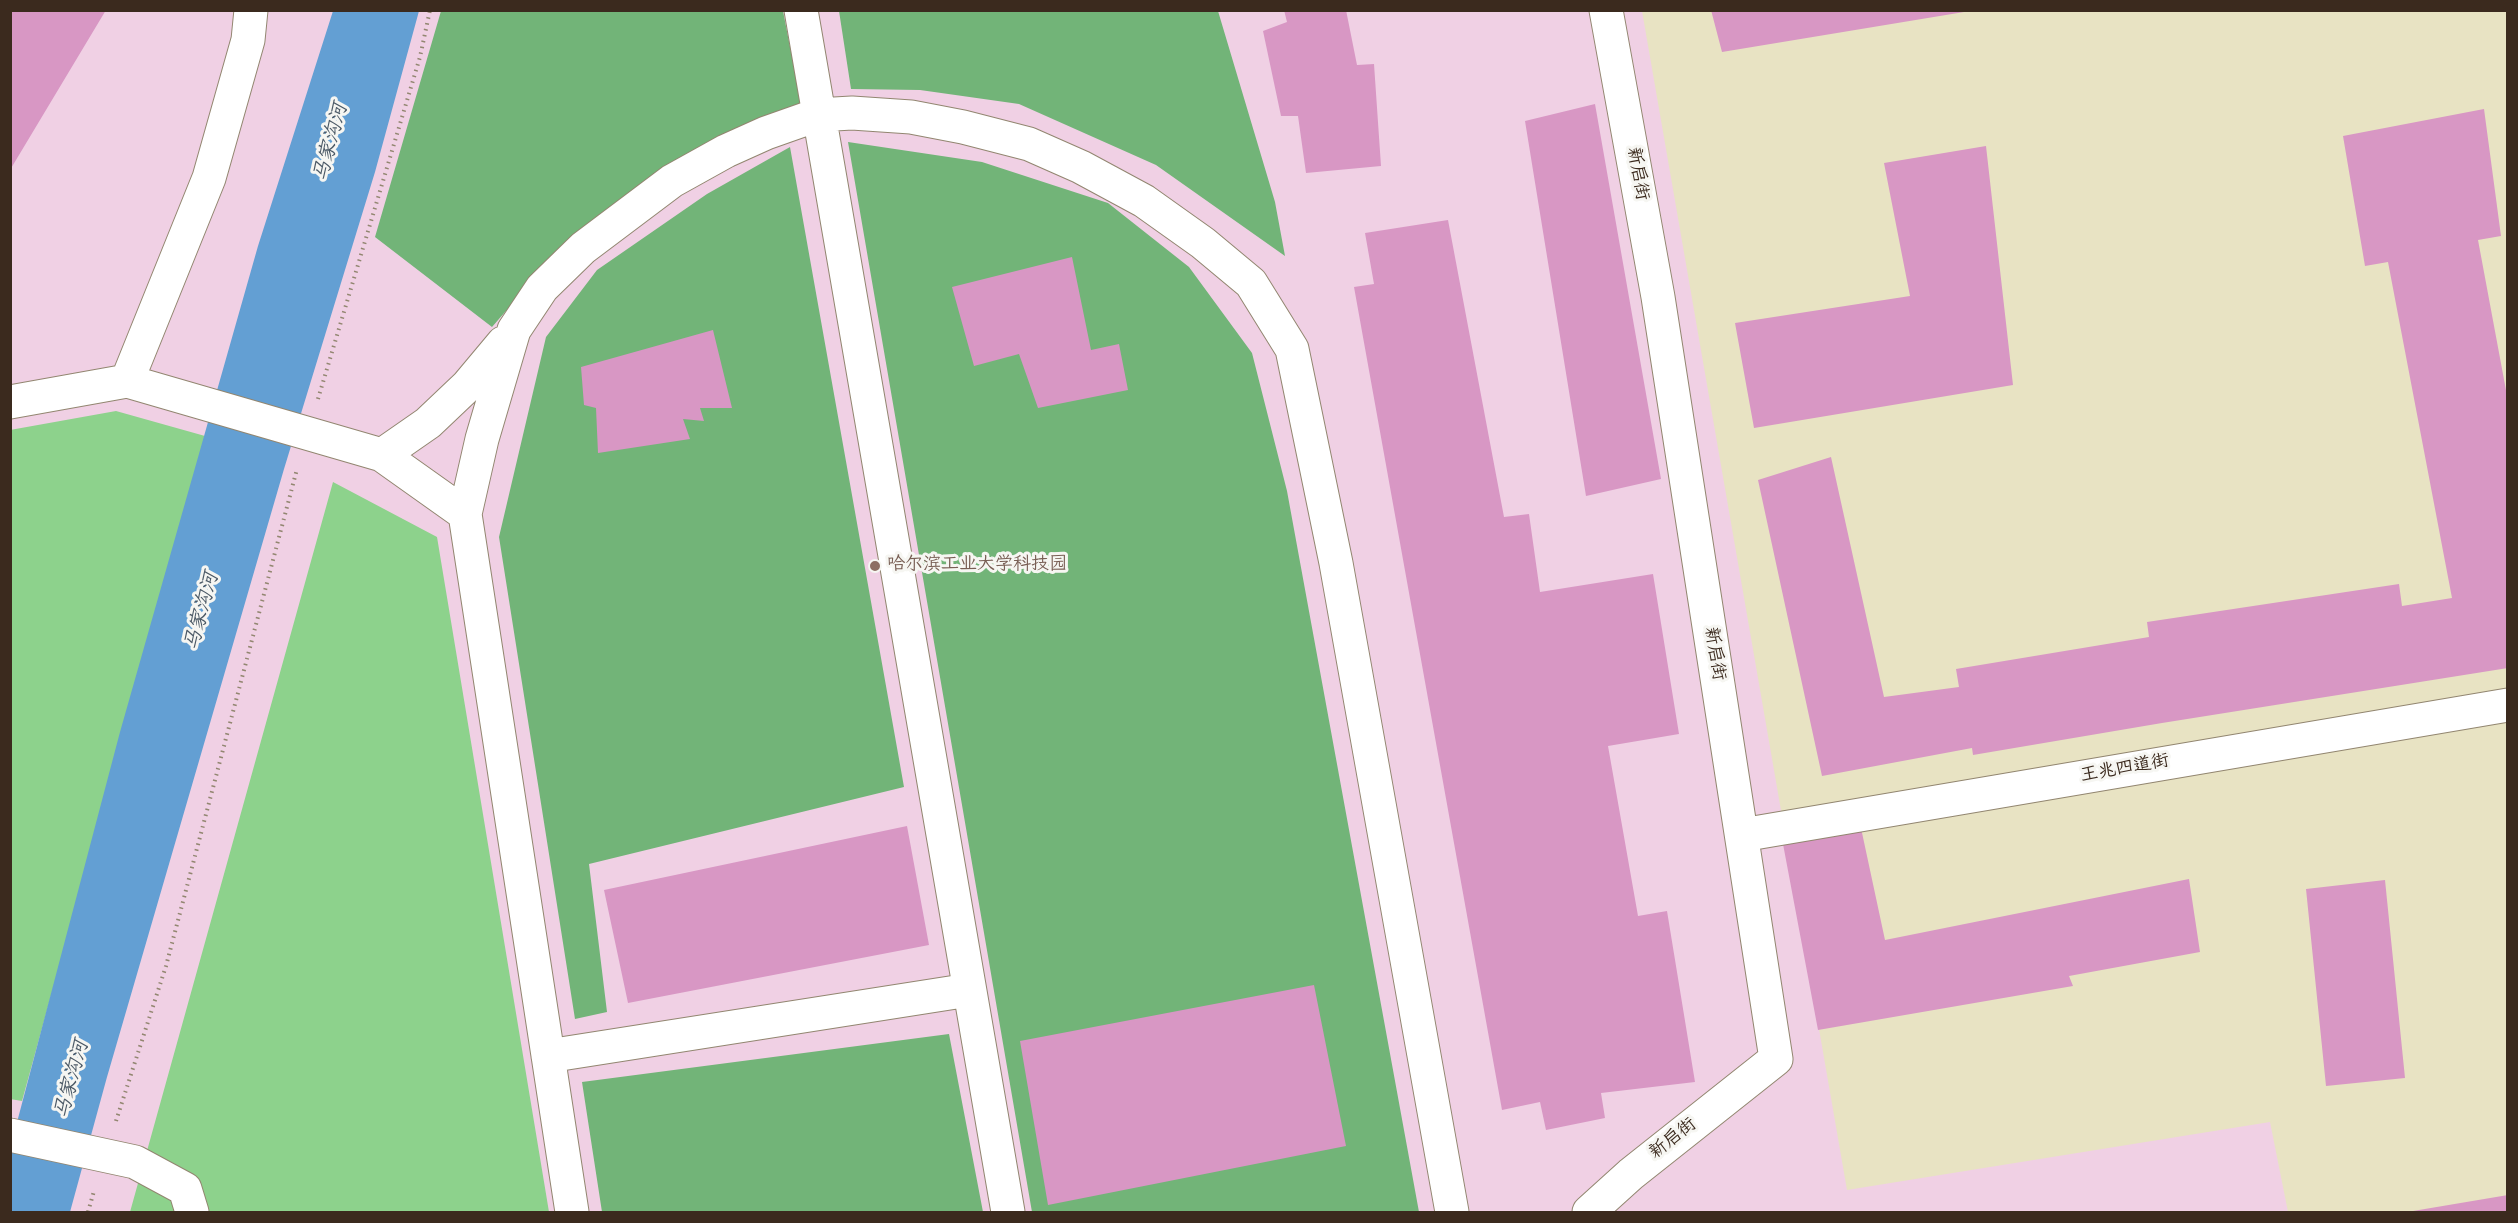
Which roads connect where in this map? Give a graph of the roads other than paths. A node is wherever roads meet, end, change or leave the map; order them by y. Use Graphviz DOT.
graph roads {
  1 [pos="251,10"];
  2 [pos="801,10"];
  3 [pos="1606,10"];
  4 [pos="818,115"];
  5 [pos="514,330"];
  6 [pos="127,381"];
  7 [pos="10,402"];
  8 [pos="382,455"];
  9 [pos="465,514"];
  10 [pos="2508,705"];
  11 [pos="1742,836"];
  12 [pos="969,990"];
  13 [pos="548,1056"];
  14 [pos="10,1135"];
  15 [pos="192,1212"];
  16 [pos="572,1212"];
  17 [pos="1008,1212"];
  18 [pos="1452,1212"];
  19 [pos="1589,1212"];
  1 -- 6 [label="street"];
  2 -- 4 [label="street"];
  3 -- 11 [label="street, 新启街"];
  4 -- 5 [label="street"];
  4 -- 12 [label="street"];
  4 -- 18 [label="street"];
  5 -- 8 [label="street"];
  5 -- 9 [label="street"];
  6 -- 7 [label="street"];
  6 -- 8 [label="street"];
  8 -- 9 [label="street"];
  9 -- 13 [label="street"];
  10 -- 11 [label="street, 王兆四道街"];
  11 -- 19 [label="street, 新启街"];
  12 -- 13 [label="street"];
  12 -- 17 [label="street"];
  13 -- 16 [label="street"];
  14 -- 15 [label="street"];
}
